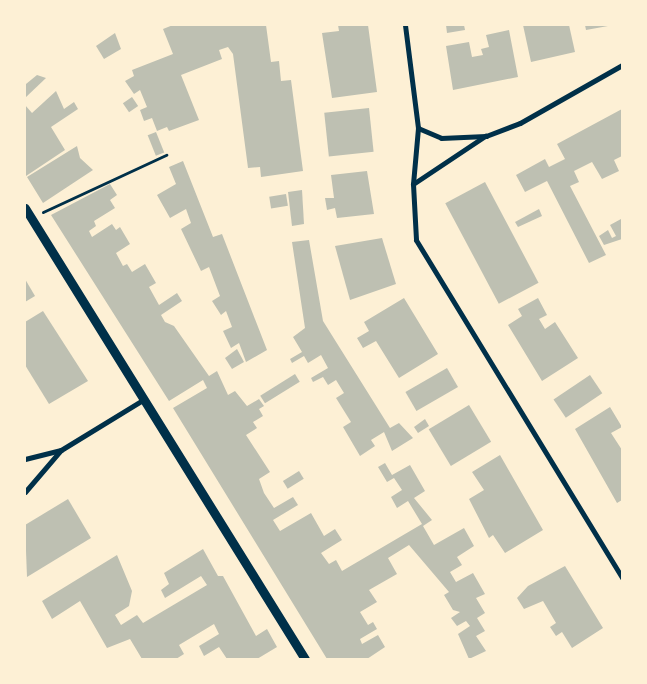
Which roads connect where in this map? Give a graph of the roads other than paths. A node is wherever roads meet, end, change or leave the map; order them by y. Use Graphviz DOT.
graph roads {
  1 [pos="406,25"];
  2 [pos="622,65"];
  3 [pos="418,128"];
  4 [pos="486,136"];
  5 [pos="413,184"];
  6 [pos="25,208"];
  7 [pos="143,400"];
  8 [pos="61,450"];
  9 [pos="25,459"];
  10 [pos="25,492"];
  11 [pos="622,578"];
  12 [pos="305,659"];
  1 -- 3 [label="street"];
  2 -- 4 [label="street"];
  3 -- 4 [label="street"];
  3 -- 5 [label="street"];
  4 -- 5 [label="street"];
  5 -- 11 [label="street"];
  6 -- 7 [label="street"];
  7 -- 8 [label="street"];
  7 -- 12 [label="street"];
  8 -- 9 [label="street"];
  8 -- 10 [label="street"];
}
